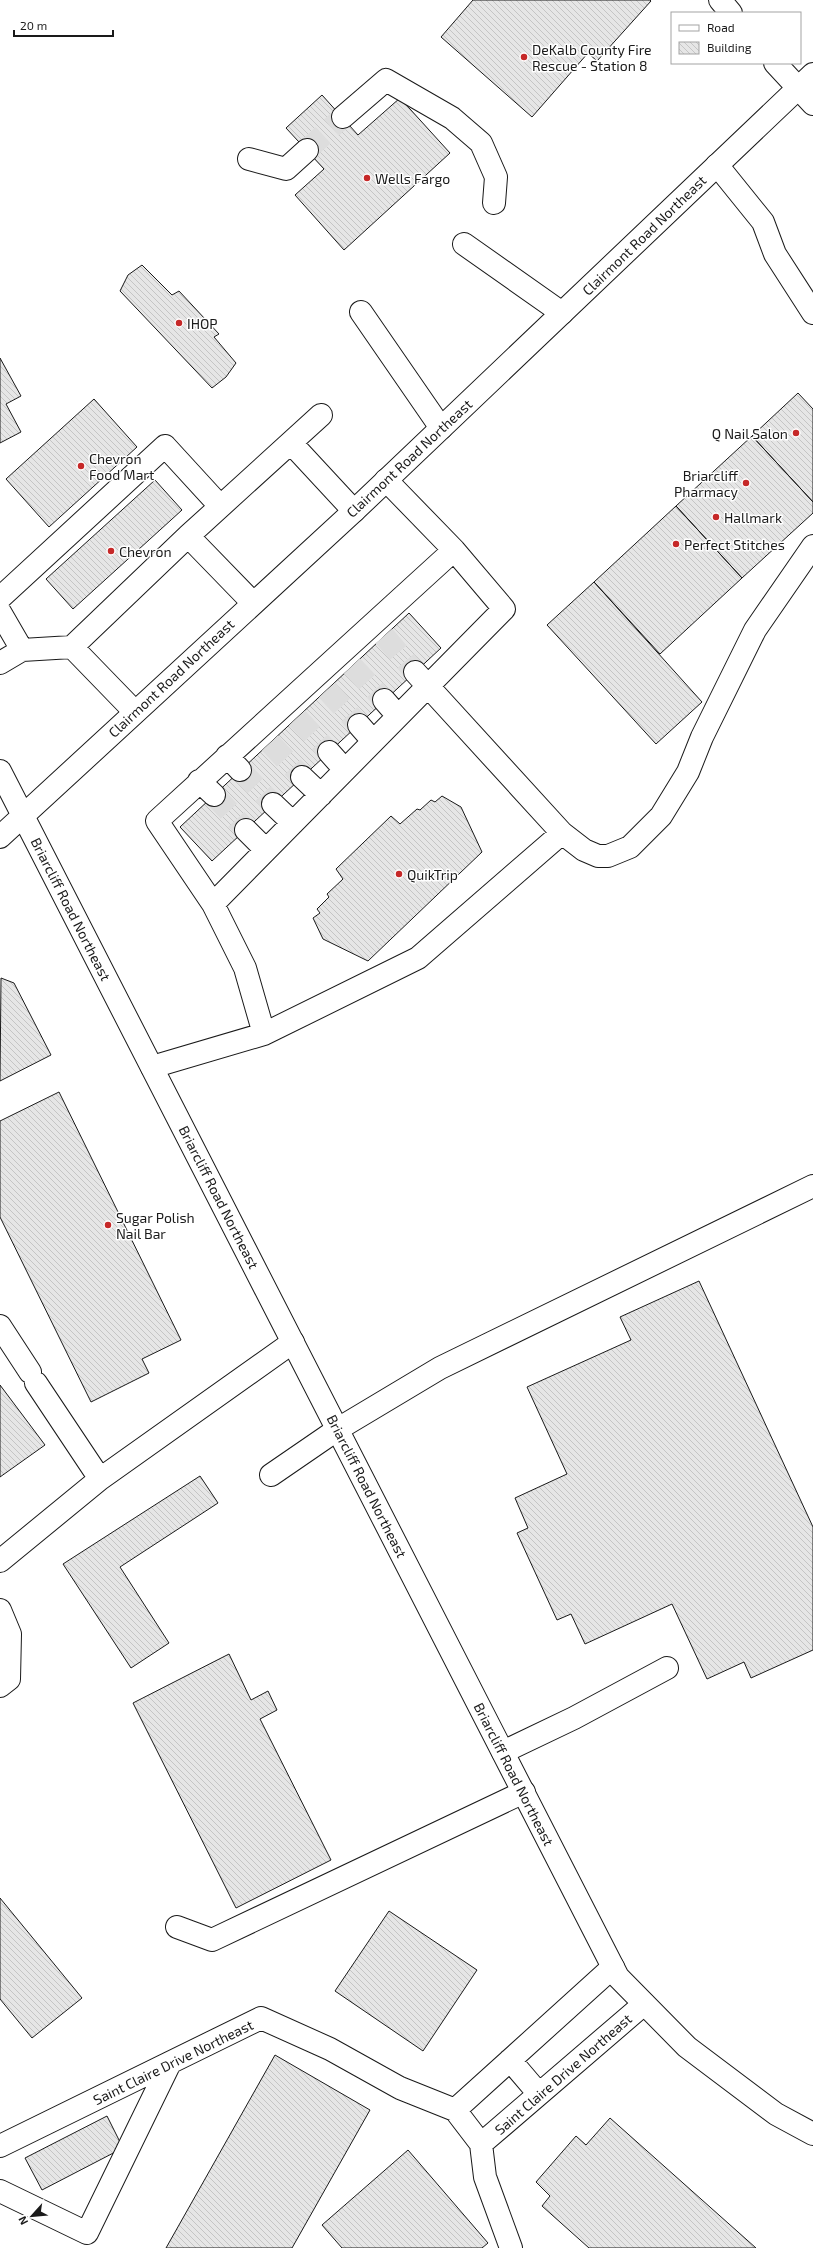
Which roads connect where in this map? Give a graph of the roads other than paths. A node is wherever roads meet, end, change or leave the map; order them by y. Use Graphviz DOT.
graph roads {
  1 [pos="720,0"];
  2 [pos="730,12"];
  3 [pos="776,64"];
  4 [pos="813,74"];
  5 [pos="797,89"];
  6 [pos="813,104"];
  7 [pos="343,118"];
  8 [pos="307,150"];
  9 [pos="249,159"];
  10 [pos="717,165"];
  11 [pos="494,203"];
  12 [pos="464,244"];
  13 [pos="361,312"];
  14 [pos="813,312"];
  15 [pos="562,313"];
  16 [pos="321,415"];
  17 [pos="441,428"];
  18 [pos="291,443"];
  19 [pos="386,480"];
  20 [pos="220,506"];
  21 [pos="354,511"];
  22 [pos="188,536"];
  23 [pos="813,546"];
  24 [pos="454,550"];
  25 [pos="0,598"];
  26 [pos="253,603"];
  27 [pos="0,612"];
  28 [pos="72,647"];
  29 [pos="22,650"];
  30 [pos="0,663"];
  31 [pos="422,679"];
  32 [pos="135,712"];
  33 [pos="358,725"];
  34 [pos="373,741"];
  35 [pos="329,752"];
  36 [pos="345,770"];
  37 [pos="0,771"];
  38 [pos="302,777"];
  39 [pos="321,795"];
  40 [pos="273,804"];
  41 [pos="23,815"];
  42 [pos="293,823"];
  43 [pos="246,830"];
  44 [pos="562,833"];
  45 [pos="0,837"];
  46 [pos="266,850"];
  47 [pos="214,904"];
  48 [pos="264,1034"];
  49 [pos="152,1067"];
  50 [pos="813,1186"];
  51 [pos="3,1339"];
  52 [pos="292,1342"];
  53 [pos="338,1429"];
  54 [pos="271,1475"];
  55 [pos="100,1480"];
  56 [pos="0,1561"];
  57 [pos="0,1610"];
  58 [pos="667,1668"];
  59 [pos="0,1686"];
  60 [pos="503,1752"];
  61 [pos="524,1792"];
  62 [pos="176,1927"];
  63 [pos="613,1967"];
  64 [pos="644,2004"];
  65 [pos="510,2060"];
  66 [pos="170,2064"];
  67 [pos="539,2094"];
  68 [pos="454,2110"];
  69 [pos="813,2134"];
  70 [pos="481,2144"];
  71 [pos="0,2146"];
  72 [pos="0,2191"];
  73 [pos="511,2248"];
  1 -- 2 [label="main road"];
  3 -- 5 [label="main road"];
  4 -- 5 [label="main road, Clairmont Road Northeast"];
  5 -- 6 [label="main road"];
  5 -- 10 [label="main road, Clairmont Road Northeast"];
  7 -- 11 [label="main road"];
  8 -- 9 [label="main road"];
  10 -- 14 [label="main road"];
  10 -- 15 [label="main road, Clairmont Road Northeast"];
  12 -- 15 [label="main road"];
  13 -- 17 [label="main road"];
  15 -- 17 [label="main road, Clairmont Road Northeast"];
  16 -- 18 [label="main road"];
  17 -- 19 [label="main road, Clairmont Road Northeast"];
  18 -- 20 [label="main road"];
  18 -- 21 [label="main road"];
  19 -- 21 [label="main road, Clairmont Road Northeast"];
  19 -- 24 [label="main road"];
  20 -- 22 [label="main road"];
  20 -- 25 [label="main road"];
  21 -- 26 [label="main road, Clairmont Road Northeast"];
  22 -- 26 [label="main road"];
  22 -- 28 [label="main road"];
  23 -- 44 [label="main road"];
  24 -- 31 [label="main road"];
  24 -- 47 [label="main road"];
  26 -- 32 [label="main road, Clairmont Road Northeast"];
  27 -- 29 [label="main road"];
  28 -- 29 [label="main road"];
  28 -- 32 [label="main road"];
  29 -- 30 [label="main road"];
  31 -- 34 [label="main road"];
  31 -- 44 [label="main road"];
  32 -- 41 [label="main road, Clairmont Road Northeast"];
  33 -- 34 [label="main road"];
  34 -- 36 [label="main road"];
  35 -- 36 [label="main road"];
  36 -- 39 [label="main road"];
  37 -- 41 [label="main road, Briarcliff Road Northeast"];
  38 -- 39 [label="main road"];
  39 -- 42 [label="main road"];
  40 -- 42 [label="main road"];
  41 -- 45 [label="main road, Clairmont Road Northeast"];
  41 -- 49 [label="main road, Briarcliff Road Northeast"];
  42 -- 46 [label="main road"];
  43 -- 46 [label="main road"];
  44 -- 48 [label="main road"];
  46 -- 47 [label="main road"];
  47 -- 48 [label="main road"];
  48 -- 49 [label="main road"];
  49 -- 52 [label="main road, Briarcliff Road Northeast"];
  50 -- 53 [label="main road"];
  51 -- 55 [label="main road"];
  52 -- 53 [label="main road, Briarcliff Road Northeast"];
  52 -- 55 [label="main road"];
  53 -- 54 [label="main road"];
  53 -- 60 [label="main road, Briarcliff Road Northeast"];
  55 -- 56 [label="main road"];
  57 -- 59 [label="main road"];
  58 -- 60 [label="main road"];
  60 -- 61 [label="main road, Briarcliff Road Northeast"];
  61 -- 62 [label="main road"];
  61 -- 63 [label="main road, Briarcliff Road Northeast"];
  63 -- 64 [label="main road, Briarcliff Road Northeast"];
  63 -- 65 [label="main road"];
  64 -- 67 [label="main road, Saint Claire Drive Northeast"];
  64 -- 69 [label="main road, Briarcliff Road Northeast"];
  65 -- 67 [label="main road"];
  65 -- 68 [label="main road"];
  66 -- 68 [label="main road, Saint Claire Drive Northeast"];
  66 -- 71 [label="main road, Saint Claire Drive Northeast"];
  66 -- 72 [label="main road"];
  67 -- 70 [label="main road, Saint Claire Drive Northeast"];
  68 -- 70 [label="main road, Saint Claire Drive Northeast"];
  70 -- 73 [label="main road, Saint Claire Drive Northeast"];
}
